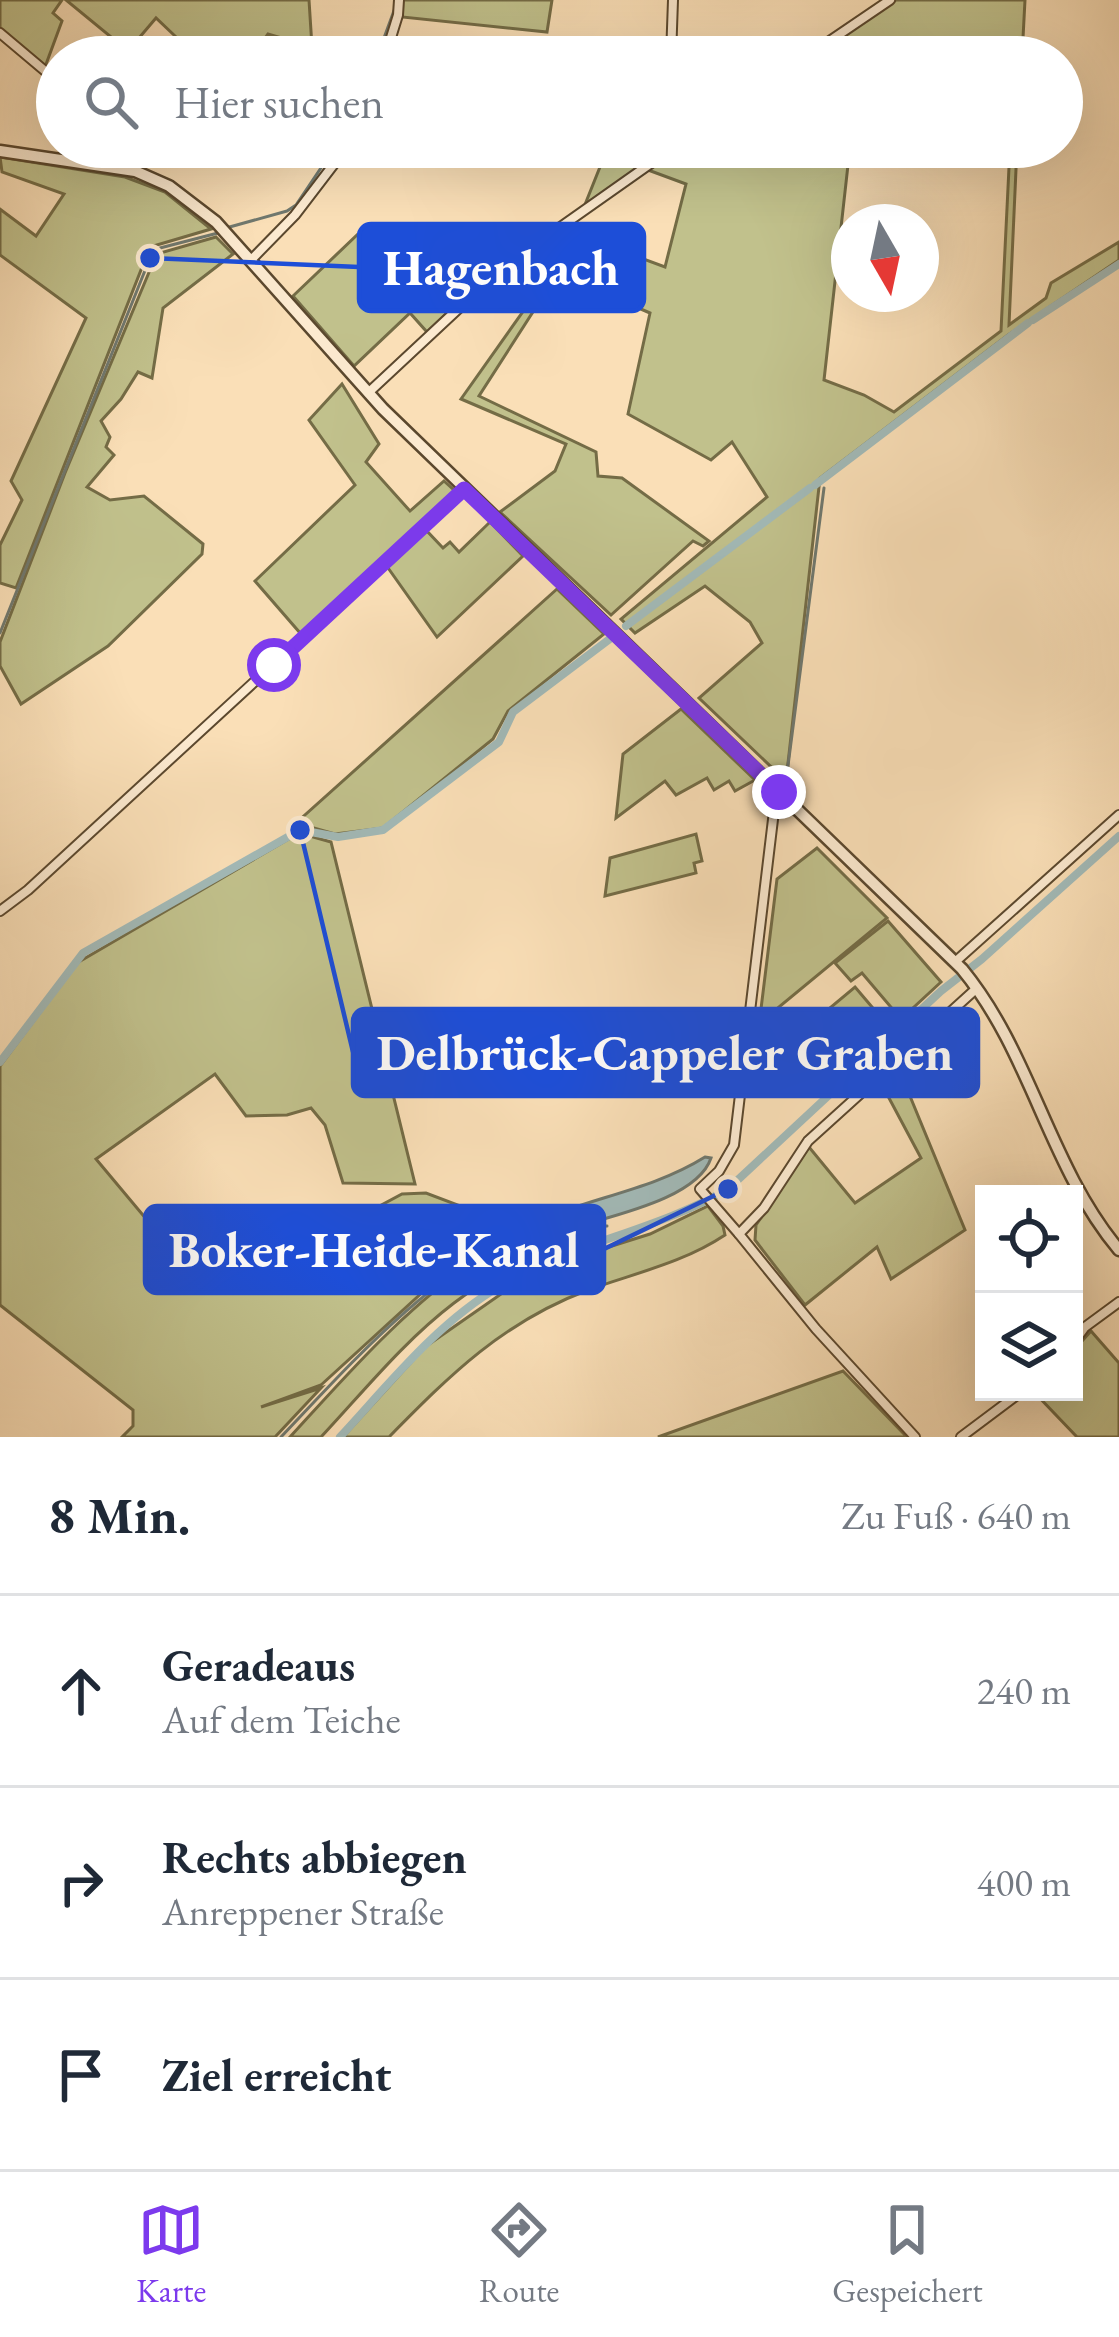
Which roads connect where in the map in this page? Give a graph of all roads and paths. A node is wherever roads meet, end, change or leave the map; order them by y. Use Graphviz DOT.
graph roads {
  1 [pos="399,0"];
  2 [pos="673,0"];
  3 [pos="868,0"];
  4 [pos="890,0"];
  5 [pos="867,16"];
  6 [pos="0,33"];
  7 [pos="392,36"];
  8 [pos="672,36"];
  9 [pos="837,36"];
  10 [pos="36,63"];
  11 [pos="0,151"];
  12 [pos="36,156"];
  13 [pos="119,168"];
  14 [pos="330,168"];
  15 [pos="639,168"];
  16 [pos="126,169"];
  17 [pos="251,260"];
  18 [pos="367,394"];
  19 [pos="464,489"];
  20 [pos="779,792"];
  21 [pos="1119,814"];
  22 [pos="0,911"];
  23 [pos="965,974"];
  24 [pos="740,1234"];
  25 [pos="1119,1250"];
  26 [pos="1119,1302"];
  27 [pos="1083,1330"];
  28 [pos="1009,1401"];
  29 [pos="915,1437"];
  30 [pos="961,1437"];
  1 -- 7 [label="street"];
  2 -- 8 [label="street"];
  3 -- 5 [label="street"];
  4 -- 5 [label="street"];
  5 -- 9 [label="street"];
  6 -- 10 [label="street"];
  11 -- 12 [label="street"];
  13 -- 16 [label="street"];
  14 -- 17 [label="street"];
  15 -- 18 [label="street"];
  16 -- 17 [label="street"];
  17 -- 18 [label="street"];
  18 -- 19 [label="street"];
  19 -- 20 [label="street"];
  19 -- 22 [label="street"];
  20 -- 23 [label="street"];
  20 -- 24 [label="street"];
  21 -- 23 [label="street"];
  23 -- 24 [label="street"];
  23 -- 25 [label="street"];
  24 -- 29 [label="street"];
  26 -- 27 [label="street"];
  28 -- 30 [label="street"];
}
